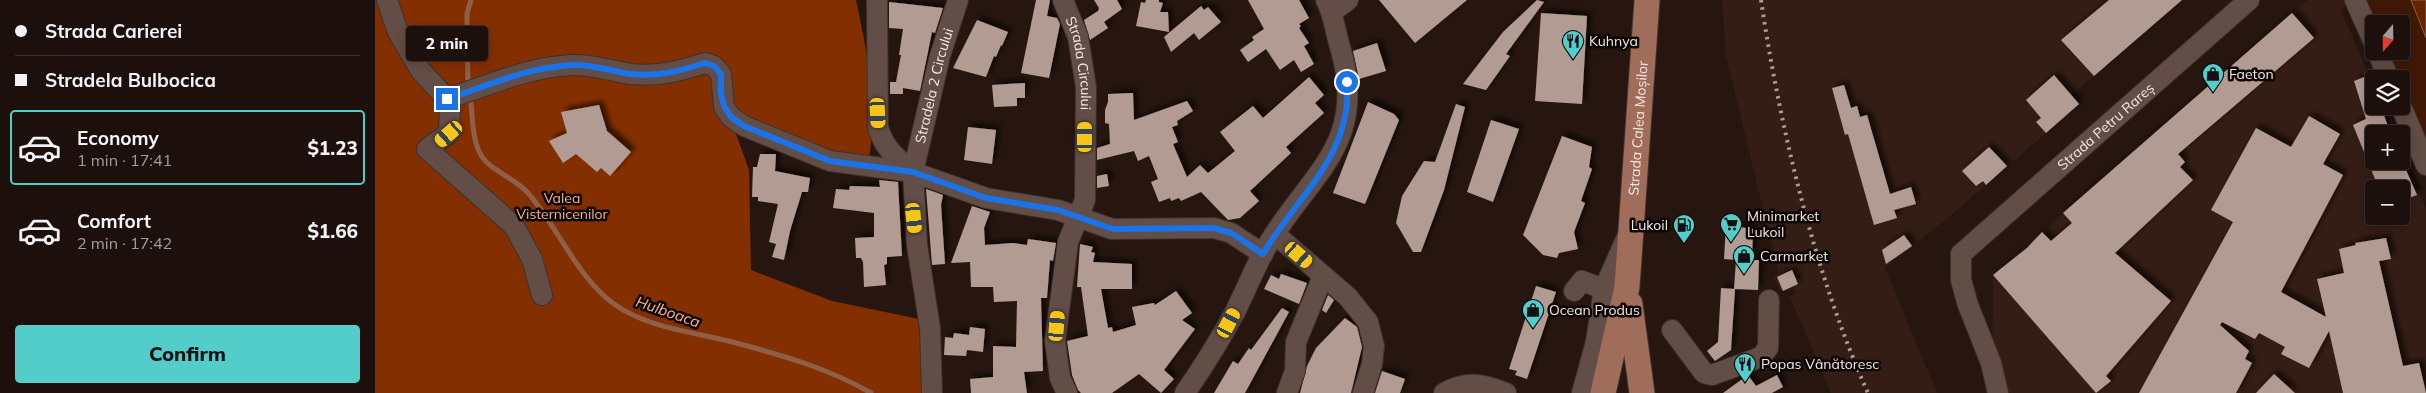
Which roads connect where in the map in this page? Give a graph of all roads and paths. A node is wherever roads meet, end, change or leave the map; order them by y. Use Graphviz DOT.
graph roads {
  1 [pos="387,0"];
  2 [pos="877,0"];
  3 [pos="958,0"];
  4 [pos="1063,0"];
  5 [pos="1348,0"];
  6 [pos="1647,0"];
  7 [pos="2249,0"];
  8 [pos="2355,0"];
  9 [pos="1329,6"];
  10 [pos="2365,23"];
  11 [pos="447,99"];
  12 [pos="2405,115"];
  13 [pos="2426,165"];
  14 [pos="913,172"];
  15 [pos="1079,217"];
  16 [pos="1275,234"];
  17 [pos="1263,254"];
  18 [pos="1323,276"];
  19 [pos="1578,286"];
  20 [pos="1615,288"];
  21 [pos="542,295"];
  22 [pos="1769,300"];
  23 [pos="1672,330"];
  24 [pos="933,393"];
  25 [pos="1067,393"];
  26 [pos="1185,393"];
  27 [pos="1287,393"];
  28 [pos="1363,393"];
  29 [pos="1444,393"];
  30 [pos="1506,393"];
  31 [pos="1582,393"];
  32 [pos="1603,393"];
  33 [pos="1642,393"];
  34 [pos="1998,393"];
  1 -- 11 [label="street"];
  2 -- 14 [label="street"];
  3 -- 14 [label="street, Stradela 2 Circului"];
  4 -- 15 [label="street, Strada Circului"];
  5 -- 9 [label="street"];
  6 -- 20 [label="main road, Strada Calea Moșilor"];
  7 -- 34 [label="street, Strada Petru Rareș"];
  8 -- 10 [label="street"];
  9 -- 16 [label="street"];
  11 -- 14 [label="street"];
  11 -- 21 [label="street"];
  12 -- 13 [label="street"];
  14 -- 15 [label="street"];
  14 -- 24 [label="street, Stradela 2 Circului"];
  15 -- 17 [label="street"];
  15 -- 25 [label="street, Strada Circului"];
  16 -- 17 [label="street"];
  16 -- 18 [label="street"];
  17 -- 26 [label="street"];
  18 -- 27 [label="street"];
  18 -- 28 [label="street"];
  19 -- 20 [label="street"];
  20 -- 31 [label="street"];
  20 -- 32 [label="main road"];
  20 -- 33 [label="main road"];
  22 -- 23 [label="street"];
  29 -- 30 [label="street"];
}
